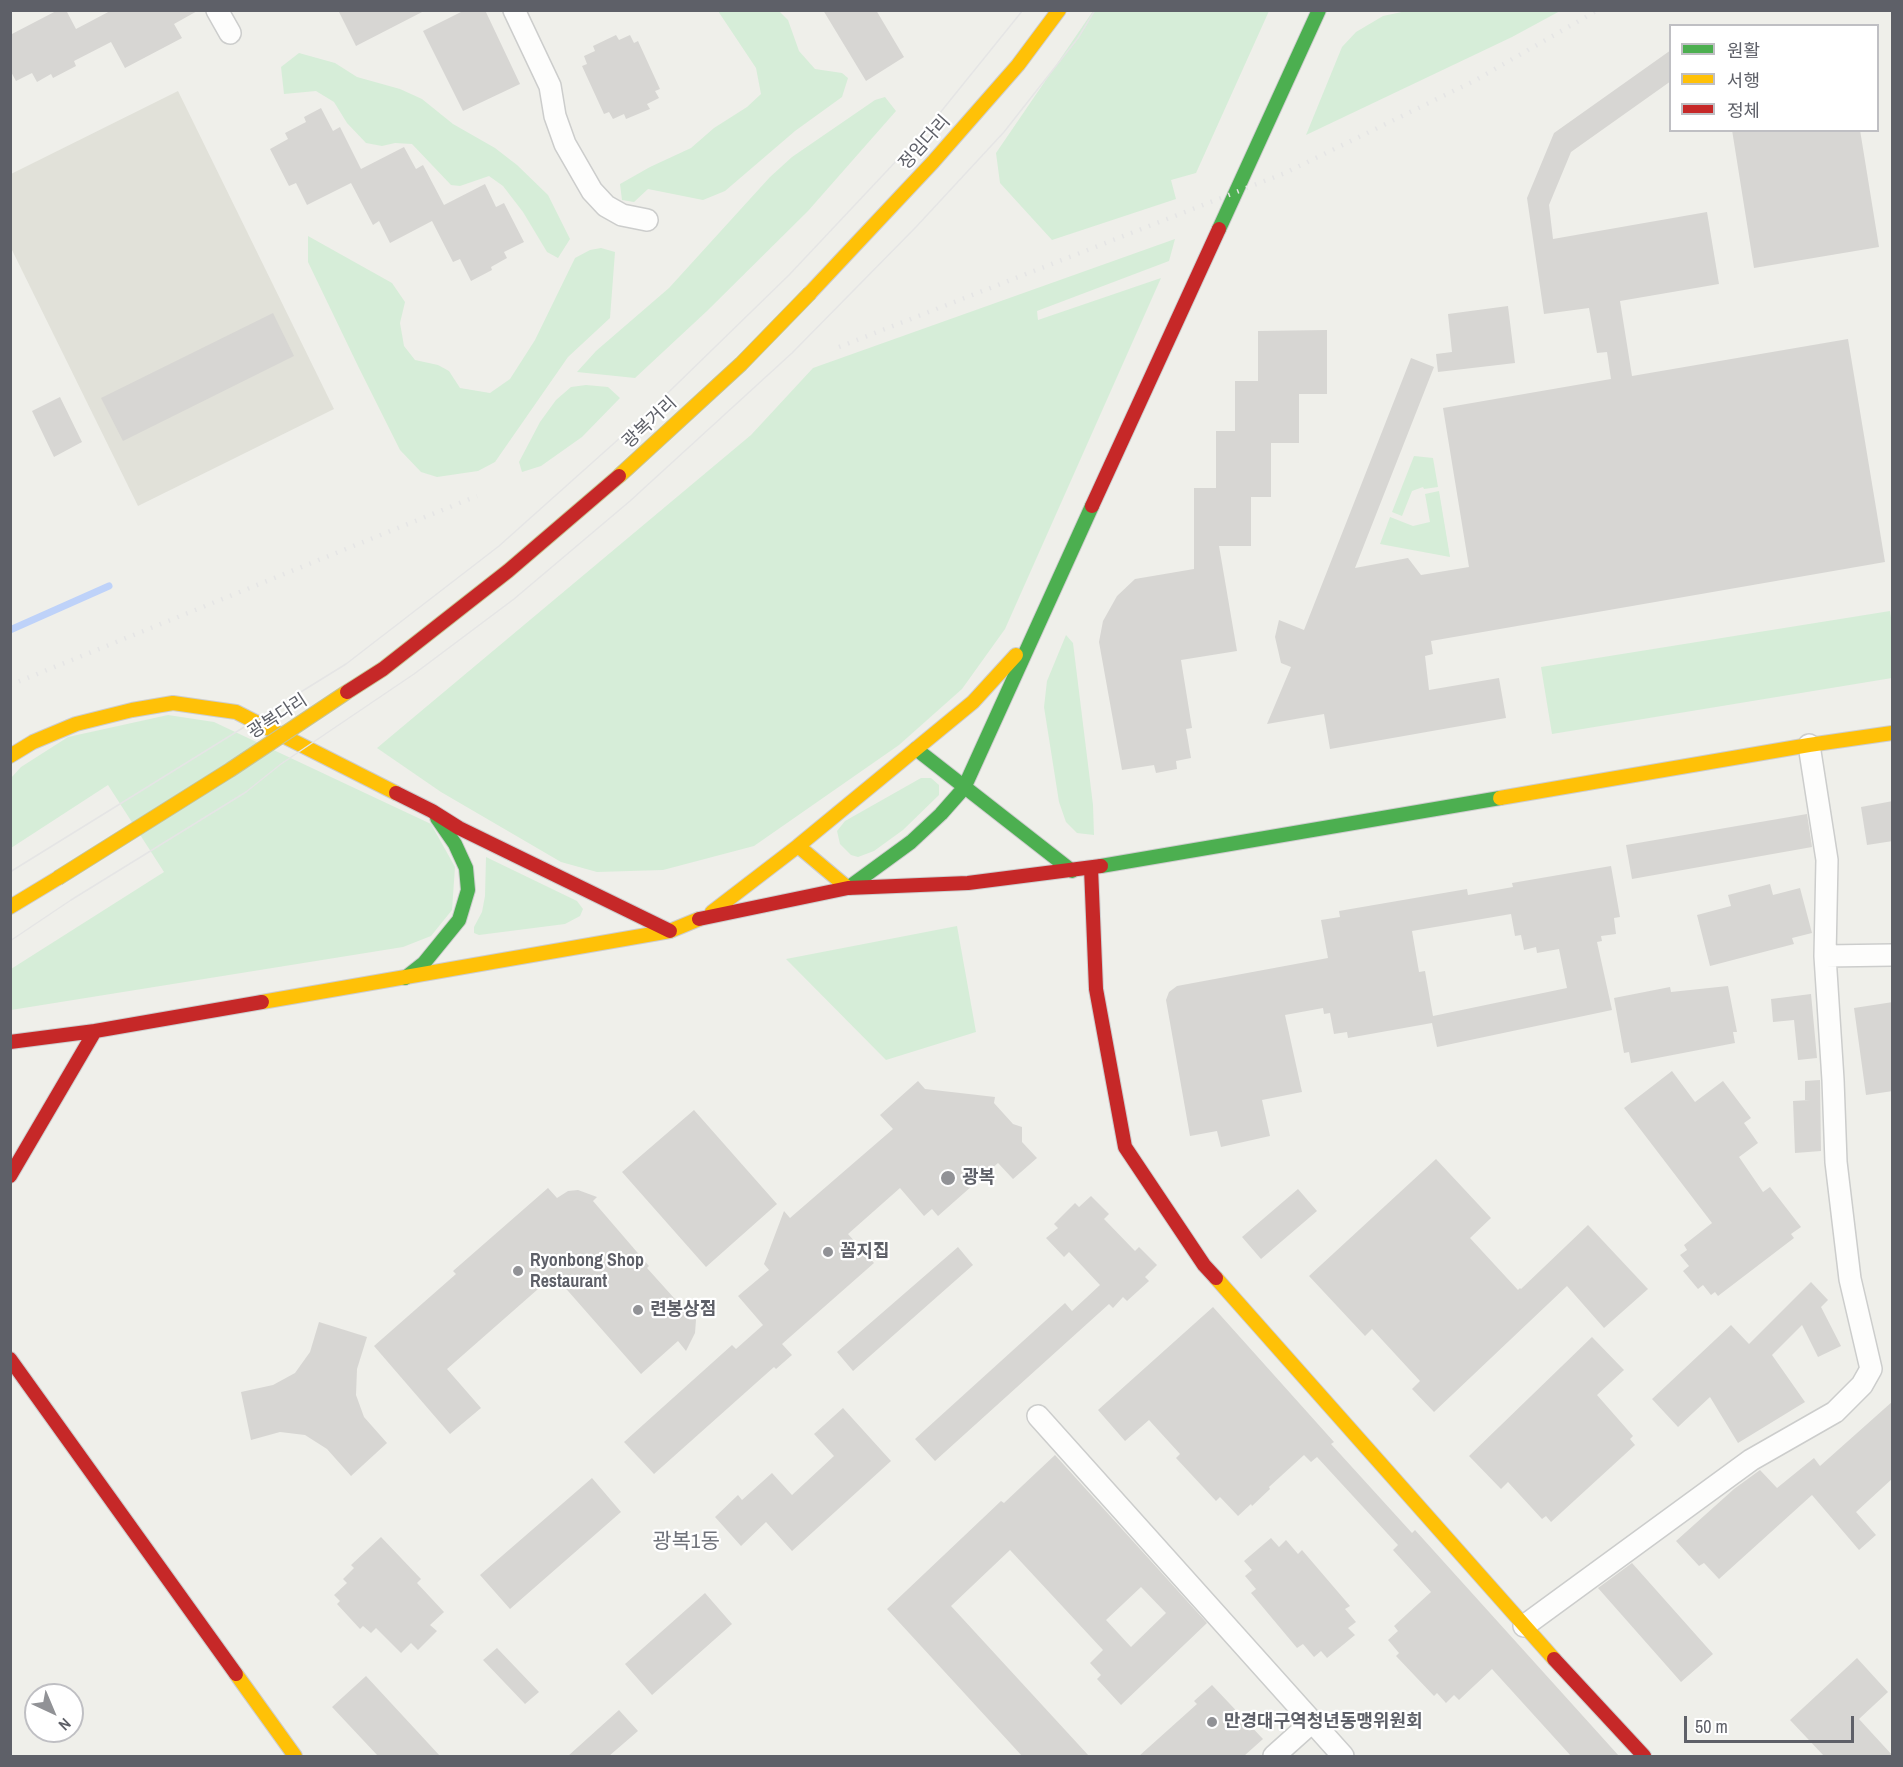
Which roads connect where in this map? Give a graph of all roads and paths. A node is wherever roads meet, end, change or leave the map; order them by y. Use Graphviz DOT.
graph roads {
  1 [pos="217,10"];
  2 [pos="514,10"];
  3 [pos="1059,10"];
  4 [pos="1319,10"];
  5 [pos="230,33"];
  6 [pos="647,220"];
  7 [pos="810,293"];
  8 [pos="508,571"];
  9 [pos="1036,633"];
  10 [pos="1893,734"];
  11 [pos="1809,745"];
  12 [pos="916,749"];
  13 [pos="10,756"];
  14 [pos="964,788"];
  15 [pos="432,811"];
  16 [pos="798,846"];
  17 [pos="1091,867"];
  18 [pos="1072,871"];
  19 [pos="848,888"];
  20 [pos="10,907"];
  21 [pos="705,917"];
  22 [pos="670,931"];
  23 [pos="1893,955"];
  24 [pos="1825,956"];
  25 [pos="405,978"];
  26 [pos="95,1031"];
  27 [pos="10,1042"];
  28 [pos="10,1176"];
  29 [pos="10,1359"];
  30 [pos="1038,1416"];
  31 [pos="1524,1626"];
  32 [pos="1312,1722"];
  33 [pos="295,1756"];
  34 [pos="1274,1756"];
  35 [pos="1343,1756"];
  36 [pos="1644,1756"];
  1 -- 5 [label="street"];
  2 -- 6 [label="street"];
  3 -- 7 [label="main road, 정임다리"];
  4 -- 9 [label="main road"];
  7 -- 8 [label="main road, 광복거리, bridge"];
  8 -- 20 [label="main road, 광복다리, bridge"];
  9 -- 12 [label="main road"];
  9 -- 14 [label="main road"];
  10 -- 11 [label="main road"];
  11 -- 17 [label="main road"];
  11 -- 24 [label="street"];
  12 -- 14 [label="main road"];
  12 -- 16 [label="main road"];
  13 -- 15 [label="main road"];
  14 -- 18 [label="main road"];
  14 -- 19 [label="main road"];
  15 -- 22 [label="main road"];
  15 -- 25 [label="main road"];
  16 -- 19 [label="main road"];
  16 -- 21 [label="main road"];
  17 -- 18 [label="main road"];
  17 -- 31 [label="main road"];
  18 -- 19 [label="main road"];
  19 -- 21 [label="main road"];
  21 -- 22 [label="main road"];
  22 -- 25 [label="main road"];
  23 -- 24 [label="street"];
  24 -- 31 [label="street"];
  25 -- 26 [label="main road"];
  26 -- 27 [label="main road"];
  26 -- 28 [label="main road"];
  29 -- 33 [label="main road"];
  30 -- 32 [label="street"];
  31 -- 36 [label="main road"];
  32 -- 34 [label="street"];
  32 -- 35 [label="street"];
}
